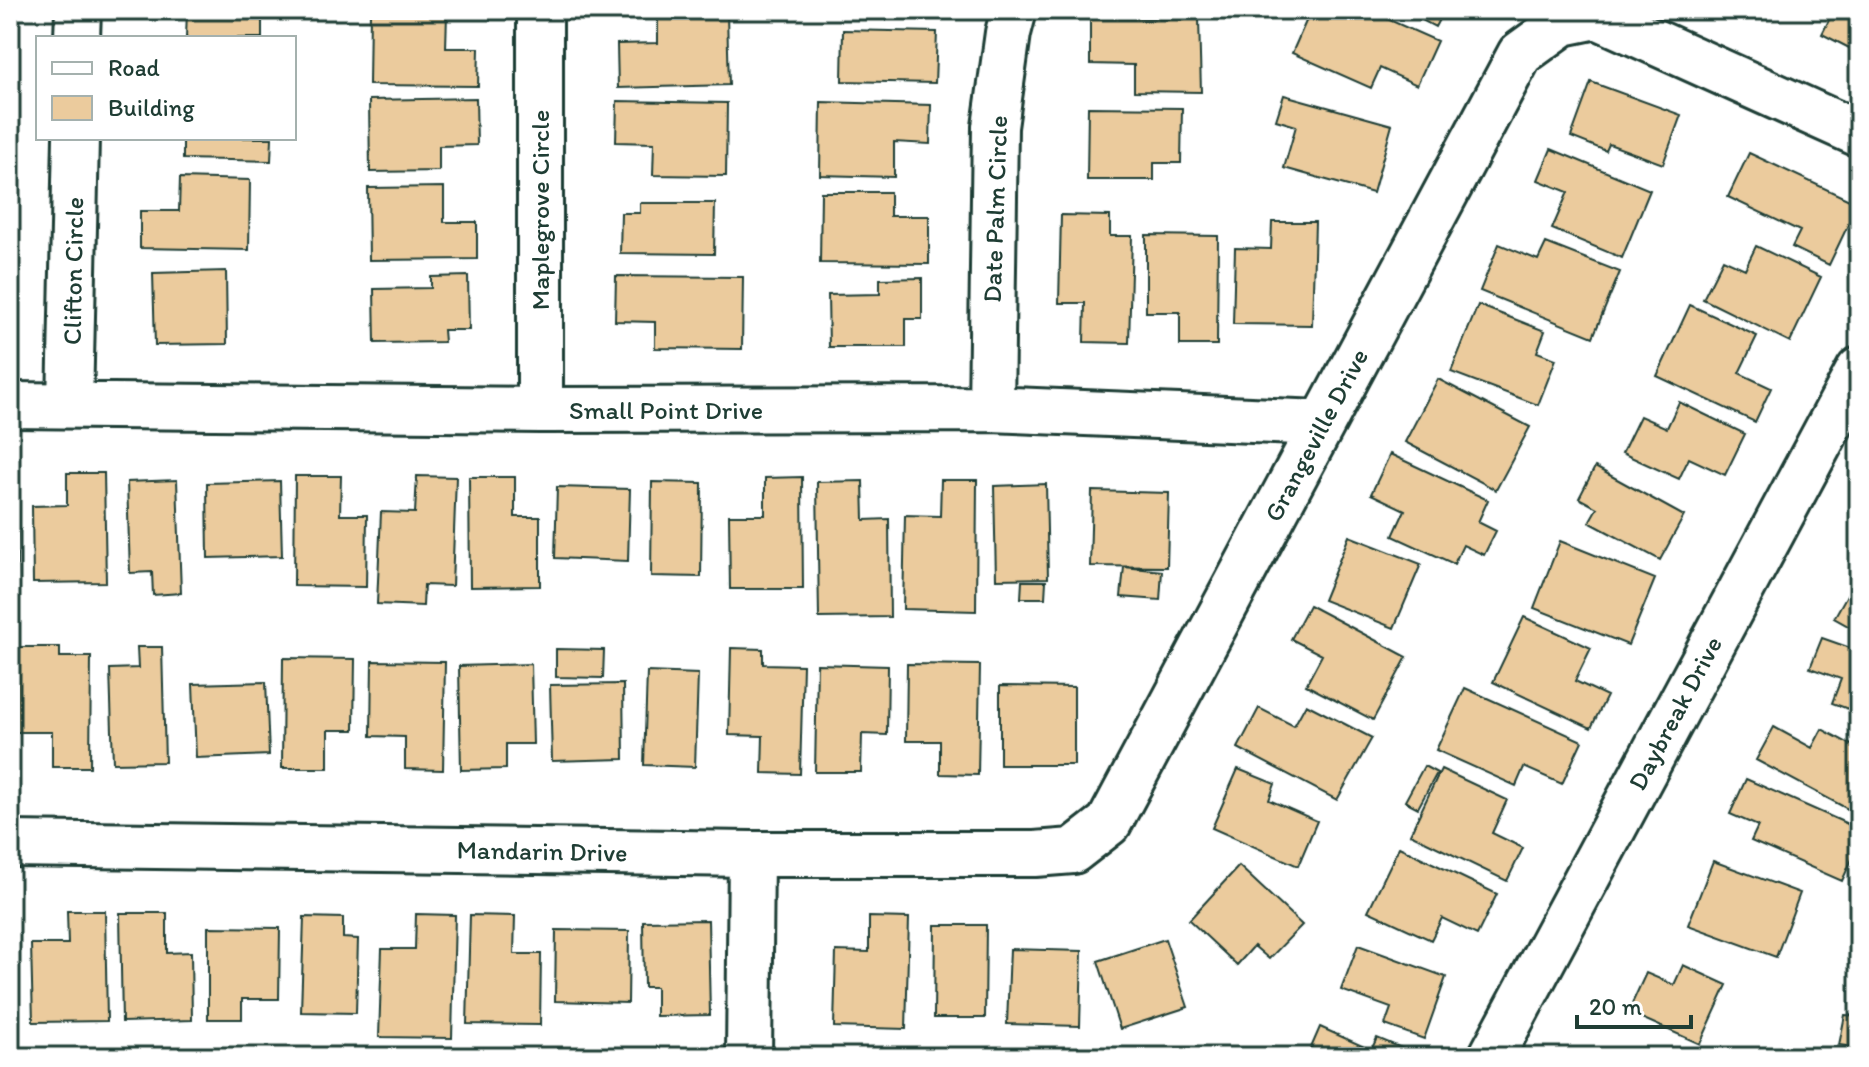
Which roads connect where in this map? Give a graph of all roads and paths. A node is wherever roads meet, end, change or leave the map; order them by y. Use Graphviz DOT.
graph roads {
  1 [pos="78,10"];
  2 [pos="540,10"];
  3 [pos="1014,10"];
  4 [pos="77,36"];
  5 [pos="1859,134"];
  6 [pos="76,140"];
  7 [pos="1859,370"];
  8 [pos="10,405"];
  9 [pos="70,405"];
  10 [pos="991,409"];
  11 [pos="540,410"];
  12 [pos="1322,423"];
  13 [pos="10,844"];
  14 [pos="1073,851"];
  15 [pos="751,854"];
  16 [pos="749,1057"];
  17 [pos="1491,1057"];
  1 -- 4 [label="street"];
  2 -- 11 [label="street, Maplegrove Circle"];
  3 -- 10 [label="street, Date Palm Circle"];
  5 -- 12 [label="street, Grangeville Drive"];
  6 -- 9 [label="street, Clifton Circle"];
  7 -- 17 [label="street, Daybreak Drive"];
  8 -- 9 [label="street, Small Point Drive"];
  9 -- 11 [label="street, Small Point Drive"];
  10 -- 11 [label="street, Small Point Drive"];
  10 -- 12 [label="street, Small Point Drive"];
  12 -- 14 [label="street, Grangeville Drive"];
  13 -- 15 [label="street, Mandarin Drive"];
  14 -- 15 [label="street, Mandarin Drive"];
  15 -- 16 [label="street"];
}
